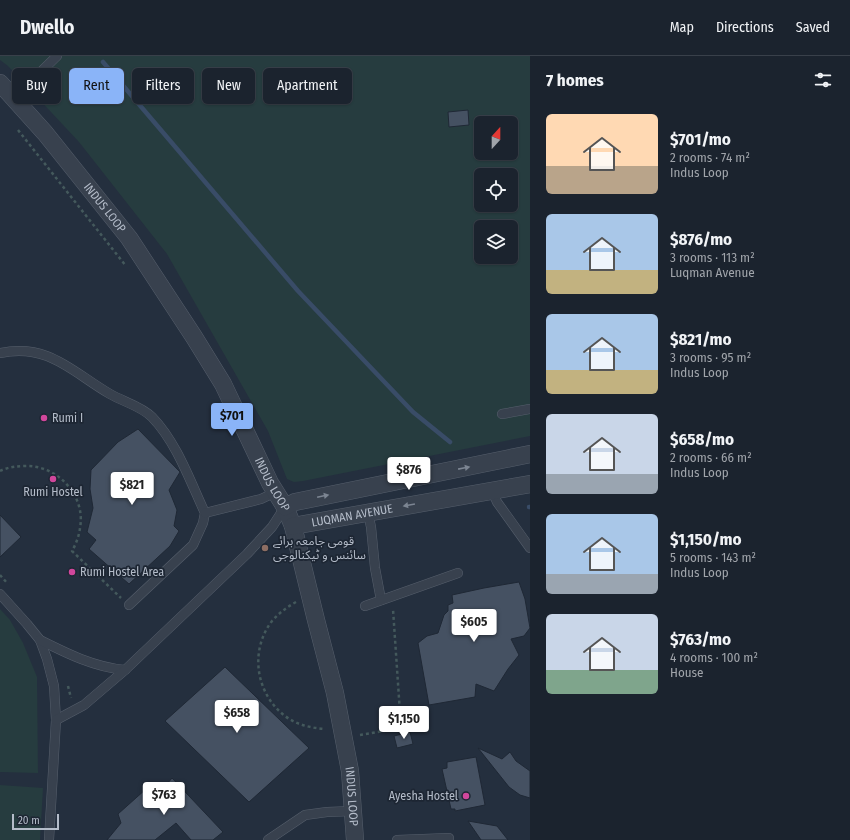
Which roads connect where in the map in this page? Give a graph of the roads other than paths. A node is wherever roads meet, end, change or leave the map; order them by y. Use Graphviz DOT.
graph roads {
  1 [pos="56,56"];
  2 [pos="44,68"];
  3 [pos="0,82"];
  4 [pos="12,96"];
  5 [pos="19,104"];
  6 [pos="0,353"];
  7 [pos="530,409"];
  8 [pos="502,414"];
  9 [pos="530,454"];
  10 [pos="530,484"];
  11 [pos="492,491"];
  12 [pos="276,492"];
  13 [pos="286,507"];
  14 [pos="205,513"];
  15 [pos="368,513"];
  16 [pos="293,526"];
  17 [pos="530,548"];
  18 [pos="458,573"];
  19 [pos="0,594"];
  20 [pos="381,600"];
  21 [pos="129,605"];
  22 [pos="365,606"];
  23 [pos="40,640"];
  24 [pos="125,670"];
  25 [pos="56,720"];
  26 [pos="353,812"];
  27 [pos="449,838"];
  28 [pos="49,840"];
  29 [pos="268,840"];
  30 [pos="355,840"];
  31 [pos="397,840"];
  1 -- 2 [label="lane"];
  3 -- 4 [label="street, INDUS LOOP"];
  5 -- 12 [label="street, INDUS LOOP"];
  6 -- 14 [label="lane"];
  7 -- 8 [label="lane"];
  13 -- 9 [label="street, LUQMAN AVENUE, one-way"];
  10 -- 11 [label="street, LUQMAN AVENUE"];
  11 -- 15 [label="street, LUQMAN AVENUE, one-way"];
  11 -- 17 [label="lane"];
  12 -- 13 [label="street, INDUS LOOP"];
  12 -- 14 [label="lane"];
  13 -- 16 [label="street, INDUS LOOP"];
  13 -- 24 [label="lane"];
  14 -- 21 [label="lane"];
  15 -- 16 [label="street, LUQMAN AVENUE"];
  15 -- 20 [label="lane"];
  16 -- 26 [label="street, INDUS LOOP"];
  18 -- 20 [label="lane"];
  19 -- 23 [label="lane"];
  20 -- 22 [label="lane"];
  23 -- 24 [label="lane"];
  23 -- 25 [label="lane"];
  24 -- 25 [label="lane"];
  25 -- 28 [label="lane"];
  26 -- 29 [label="lane"];
  26 -- 30 [label="street, INDUS LOOP"];
  27 -- 31 [label="lane"];
}
